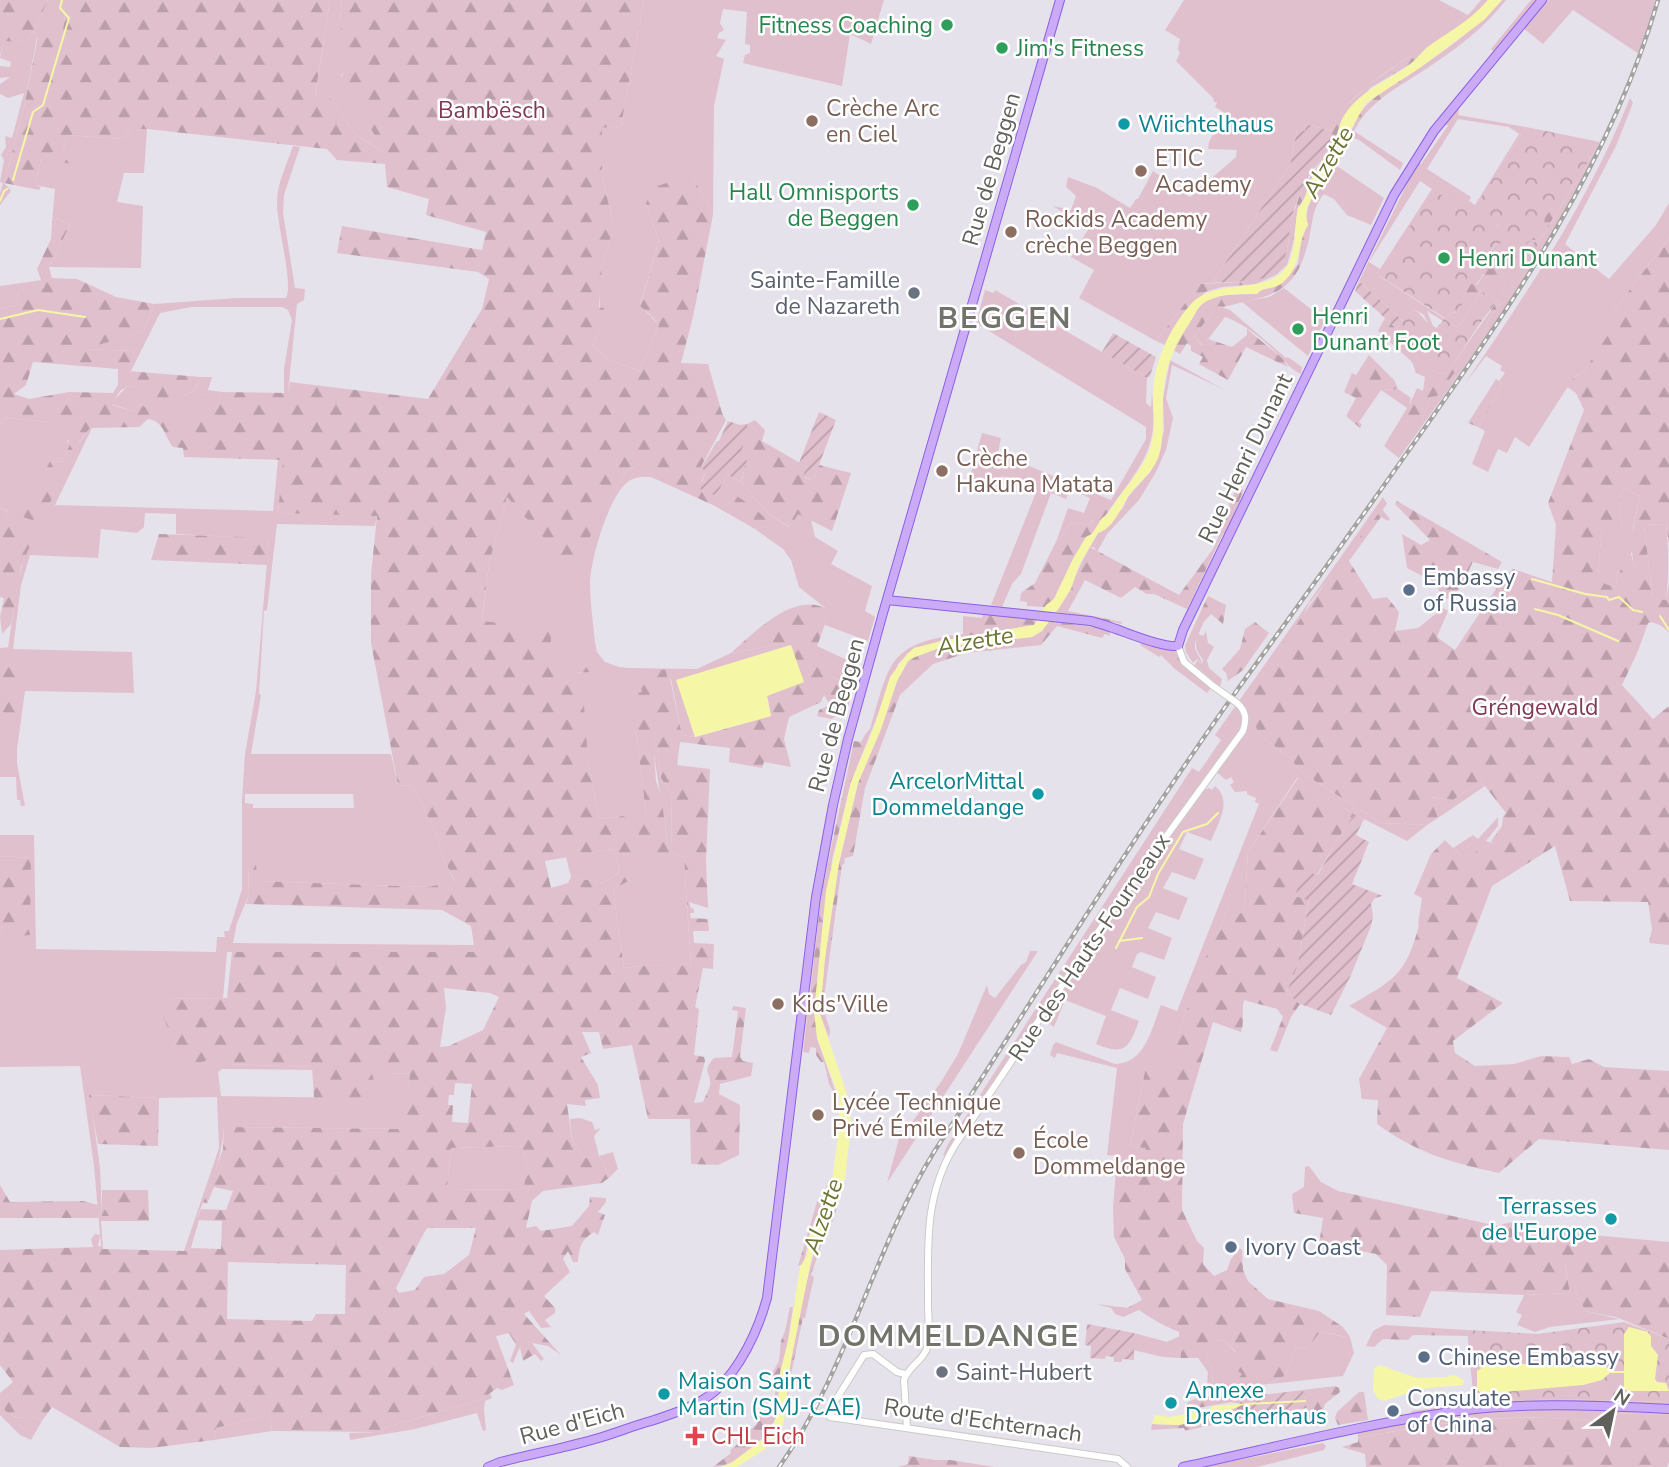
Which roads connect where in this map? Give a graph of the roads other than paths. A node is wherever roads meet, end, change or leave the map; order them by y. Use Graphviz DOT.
graph roads {
  1 [pos="1060,0"];
  2 [pos="1542,0"];
  3 [pos="887,600"];
  4 [pos="1178,646"];
  5 [pos="905,1374"];
  6 [pos="1669,1409"];
  7 [pos="666,1416"];
  8 [pos="907,1428"];
  9 [pos="488,1467"];
  10 [pos="1127,1467"];
  11 [pos="1182,1467"];
  1 -- 3 [label="main road, Rue de Beggen"];
  2 -- 4 [label="main road, Rue Henri Dunant"];
  3 -- 4 [label="main road"];
  3 -- 7 [label="main road, Rue de Beggen"];
  4 -- 5 [label="street, Rue des Hauts-Fourneaux, bridge"];
  5 -- 8 [label="street"];
  5 -- 8 [label="street, Route d'Echternach"];
  6 -- 11 [label="main road"];
  7 -- 9 [label="main road, Rue d'Eich"];
  8 -- 10 [label="street, Route d'Echternach"];
}
